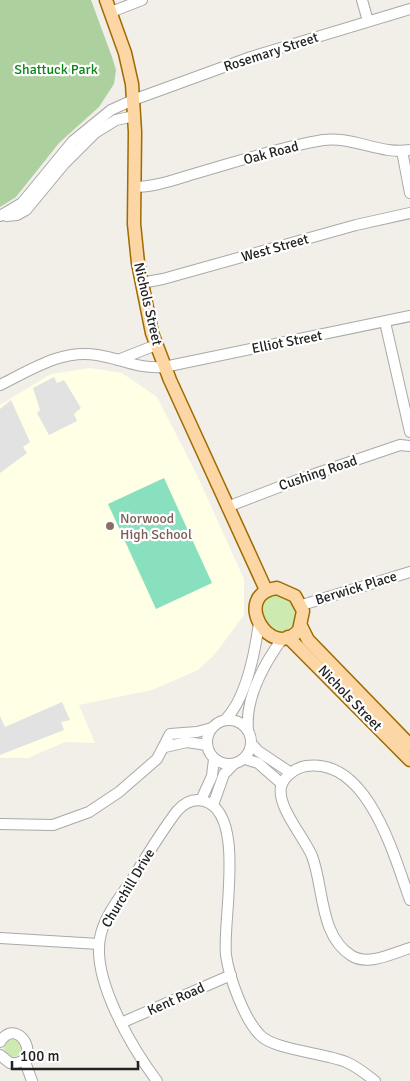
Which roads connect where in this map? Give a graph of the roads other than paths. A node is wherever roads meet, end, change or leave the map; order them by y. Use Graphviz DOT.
graph roads {
  1 [pos="142,0"];
  2 [pos="362,0"];
  3 [pos="108,6"];
  4 [pos="410,9"];
  5 [pos="368,21"];
  6 [pos="133,100"];
  7 [pos="134,116"];
  8 [pos="406,150"];
  9 [pos="46,180"];
  10 [pos="134,187"];
  11 [pos="410,193"];
  12 [pos="410,213"];
  13 [pos="0,216"];
  14 [pos="141,283"];
  15 [pos="410,316"];
  16 [pos="385,322"];
  17 [pos="156,345"];
  18 [pos="118,360"];
  19 [pos="164,367"];
  20 [pos="0,385"];
  21 [pos="410,432"];
  22 [pos="410,446"];
  23 [pos="227,507"];
  24 [pos="410,572"];
  25 [pos="266,590"];
  26 [pos="302,605"];
  27 [pos="259,623"];
  28 [pos="301,626"];
  29 [pos="285,638"];
  30 [pos="225,720"];
  31 [pos="212,728"];
  32 [pos="248,730"];
  33 [pos="252,743"];
  34 [pos="207,745"];
  35 [pos="410,745"];
  36 [pos="165,747"];
  37 [pos="214,759"];
  38 [pos="245,759"];
  39 [pos="410,760"];
  40 [pos="234,764"];
  41 [pos="291,773"];
  42 [pos="282,784"];
  43 [pos="207,802"];
  44 [pos="0,824"];
  45 [pos="410,900"];
  46 [pos="0,938"];
  47 [pos="99,944"];
  48 [pos="410,948"];
  49 [pos="231,975"];
  50 [pos="121,1023"];
  51 [pos="0,1042"];
  52 [pos="0,1055"];
  53 [pos="24,1059"];
  54 [pos="152,1079"];
  55 [pos="32,1081"];
  56 [pos="375,1081"];
  1 -- 3 [label="street"];
  2 -- 5 [label="street"];
  3 -- 6 [label="main road, Nichols Street"];
  4 -- 5 [label="street, Rosemary Street"];
  5 -- 6 [label="street, Rosemary Street"];
  6 -- 7 [label="main road, Nichols Street"];
  6 -- 9 [label="street, Rosemary Street"];
  7 -- 9 [label="street"];
  7 -- 10 [label="main road, Nichols Street"];
  8 -- 10 [label="street, Oak Road"];
  8 -- 11 [label="street"];
  9 -- 13 [label="street"];
  10 -- 14 [label="main road, Nichols Street"];
  12 -- 14 [label="street, West Street"];
  14 -- 17 [label="main road, Nichols Street"];
  15 -- 16 [label="street, Elliot Street"];
  16 -- 19 [label="street, Elliot Street"];
  16 -- 21 [label="street"];
  17 -- 18 [label="street"];
  17 -- 19 [label="main road, Nichols Street"];
  18 -- 19 [label="street, Elliot Street"];
  18 -- 20 [label="street, Elliot Street"];
  19 -- 23 [label="main road, Nichols Street"];
  22 -- 23 [label="street, Cushing Road"];
  23 -- 25 [label="main road, Nichols Street"];
  24 -- 26 [label="street, Berwick Place"];
  25 -- 26 [label="main road"];
  25 -- 27 [label="main road"];
  26 -- 28 [label="main road"];
  27 -- 29 [label="main road"];
  27 -- 30 [label="street"];
  28 -- 29 [label="main road"];
  28 -- 35 [label="main road, Nichols Street"];
  29 -- 32 [label="street"];
  29 -- 39 [label="main road, Nichols Street"];
  30 -- 31 [label="street"];
  30 -- 32 [label="street"];
  31 -- 34 [label="street"];
  31 -- 36 [label="street"];
  32 -- 33 [label="street"];
  33 -- 38 [label="street"];
  33 -- 41 [label="street"];
  34 -- 36 [label="street"];
  34 -- 37 [label="street"];
  36 -- 44 [label="street"];
  37 -- 40 [label="street"];
  37 -- 43 [label="street"];
  38 -- 40 [label="street"];
  38 -- 42 [label="street"];
  40 -- 43 [label="street"];
  41 -- 42 [label="street"];
  41 -- 45 [label="street"];
  42 -- 48 [label="street"];
  43 -- 47 [label="street, Churchill Drive"];
  43 -- 49 [label="street"];
  46 -- 47 [label="street"];
  47 -- 50 [label="street, Churchill Drive"];
  49 -- 50 [label="street, Kent Road"];
  49 -- 56 [label="street"];
  50 -- 54 [label="street, Churchill Drive"];
  51 -- 53 [label="street"];
  52 -- 53 [label="street"];
  53 -- 55 [label="street"];
}
